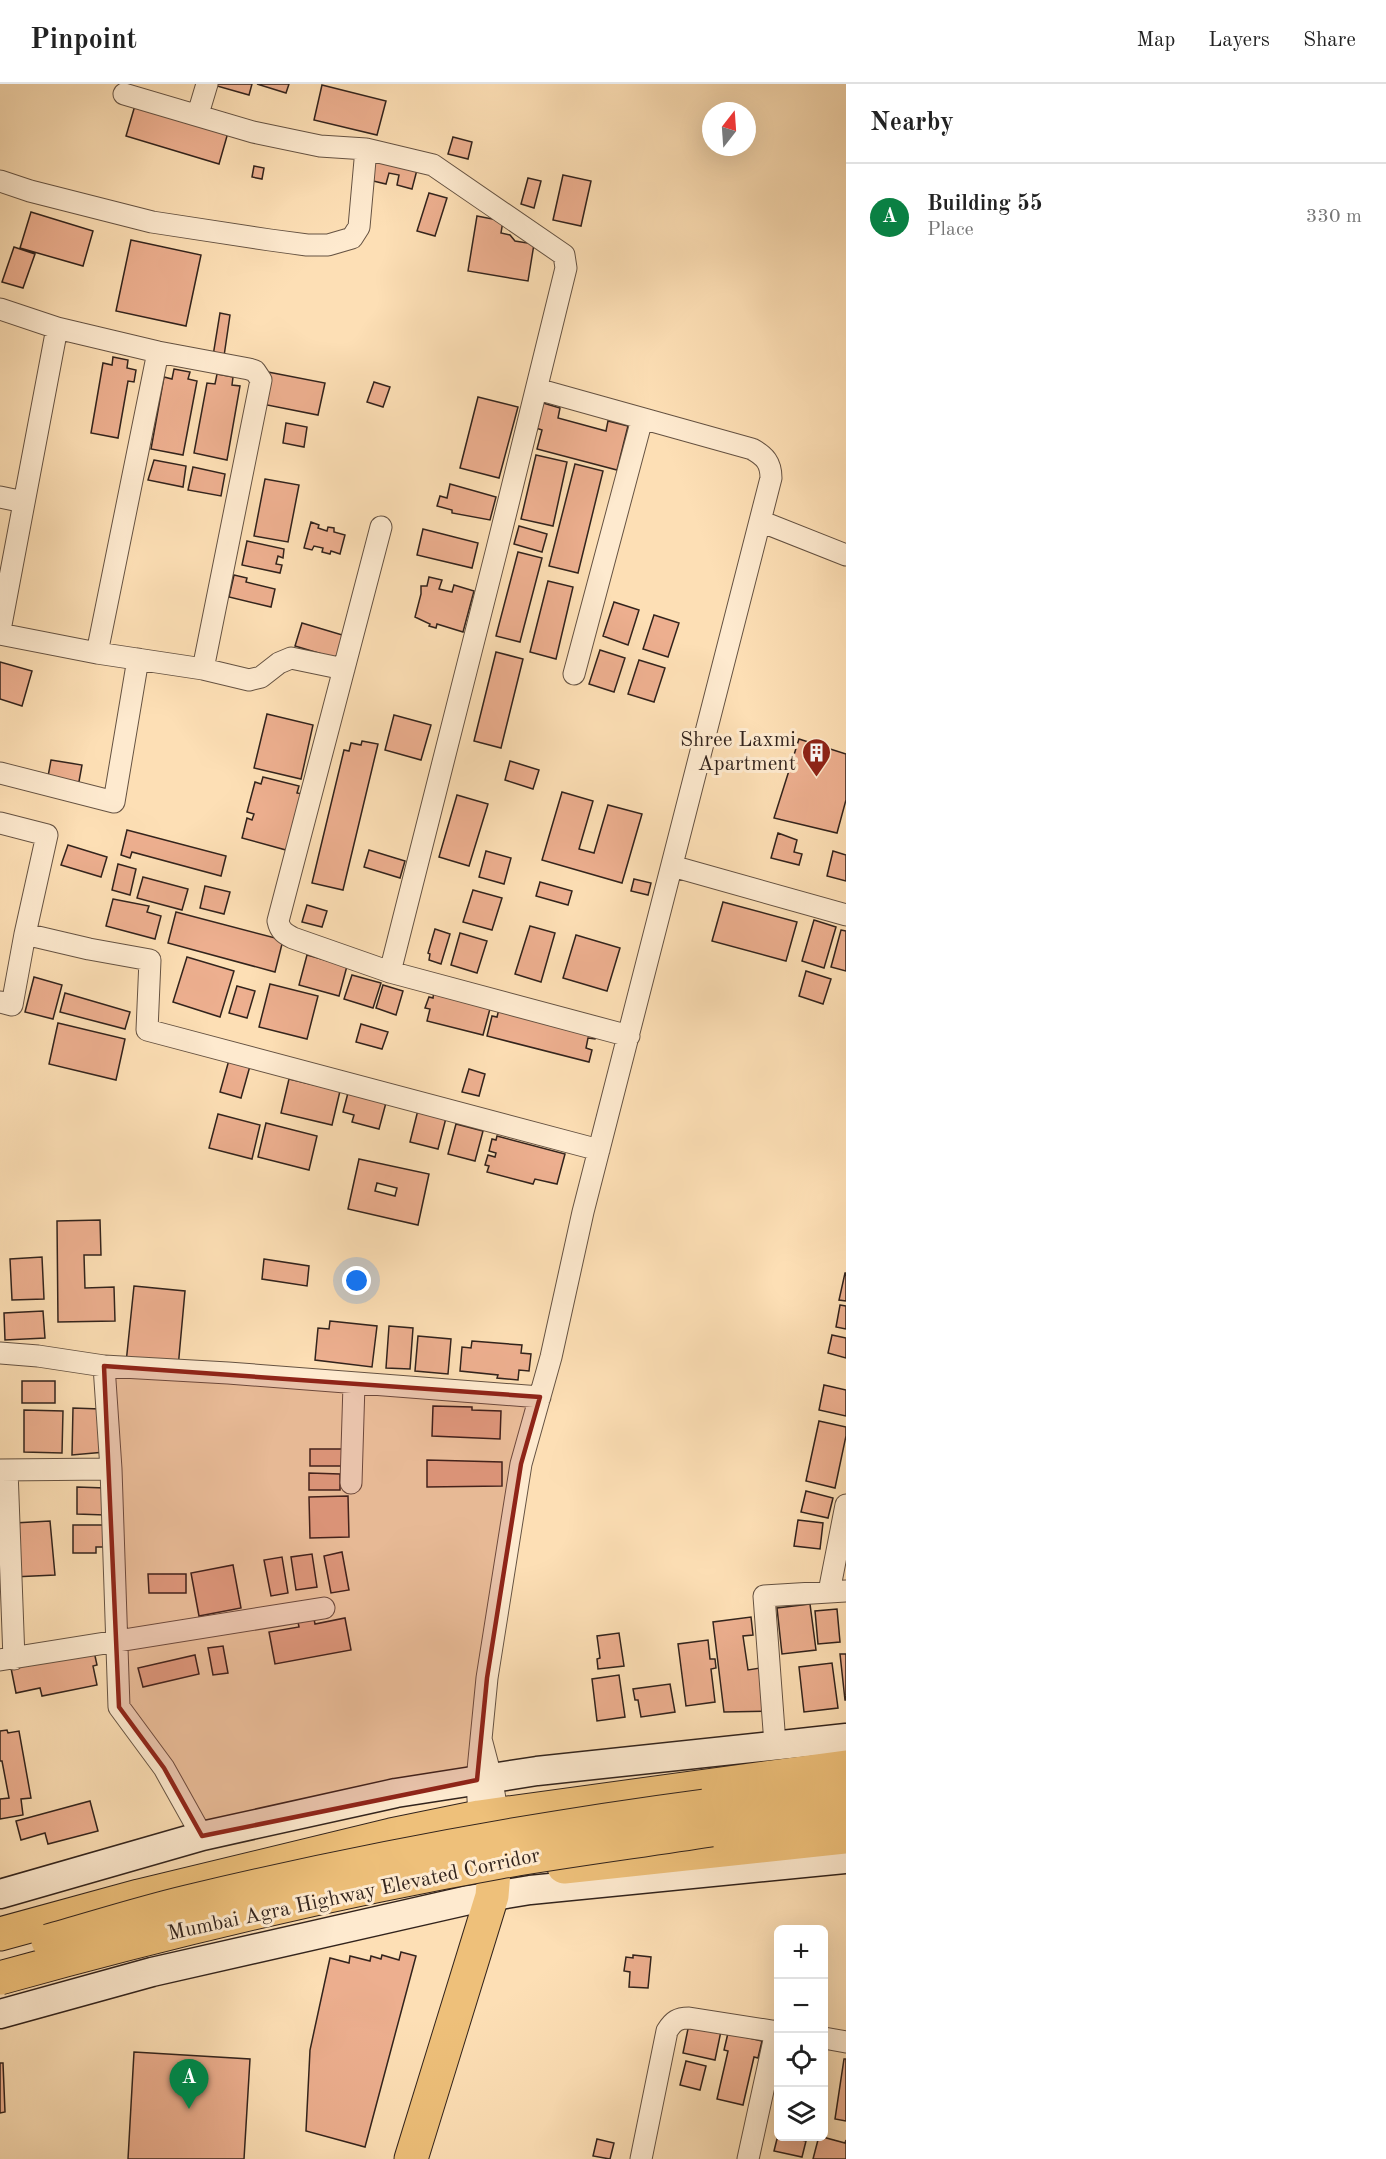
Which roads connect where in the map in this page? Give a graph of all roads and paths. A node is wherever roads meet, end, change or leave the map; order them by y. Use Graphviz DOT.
graph roads {
  1 [pos="207,84"];
  2 [pos="124,94"];
  3 [pos="198,114"];
  4 [pos="366,148"];
  5 [pos="0,181"];
  6 [pos="0,309"];
  7 [pos="57,328"];
  8 [pos="158,352"];
  9 [pos="537,390"];
  10 [pos="642,419"];
  11 [pos="0,497"];
  12 [pos="24,502"];
  13 [pos="760,521"];
  14 [pos="381,527"];
  15 [pos="846,555"];
  16 [pos="0,632"];
  17 [pos="97,653"];
  18 [pos="138,659"];
  19 [pos="203,669"];
  20 [pos="344,669"];
  21 [pos="574,674"];
  22 [pos="0,772"];
  23 [pos="0,823"];
  24 [pos="672,866"];
  25 [pos="846,915"];
  26 [pos="25,934"];
  27 [pos="390,972"];
  28 [pos="0,1002"];
  29 [pos="629,1036"];
  30 [pos="599,1150"];
  31 [pos="0,1353"];
  32 [pos="104,1366"];
  33 [pos="354,1384"];
  34 [pos="540,1397"];
  35 [pos="111,1469"];
  36 [pos="4,1470"];
  37 [pos="351,1483"];
  38 [pos="846,1505"];
  39 [pos="838,1591"];
  40 [pos="324,1608"];
  41 [pos="117,1641"];
  42 [pos="7,1660"];
  43 [pos="846,1738"];
  44 [pos="775,1744"];
  45 [pos="846,1767"];
  46 [pos="484,1779"];
  47 [pos="846,1789"];
  48 [pos="846,1815"];
  49 [pos="489,1816"];
  50 [pos="707,1818"];
  51 [pos="202,1836"];
  52 [pos="846,1838"];
  53 [pos="846,1859"];
  54 [pos="482,1888"];
  55 [pos="0,1894"];
  56 [pos="0,1934"];
  57 [pos="0,1955"];
  58 [pos="0,1978"];
  59 [pos="0,1990"];
  60 [pos="0,2014"];
  61 [pos="774,2031"];
  62 [pos="777,2033"];
  63 [pos="828,2039"];
  64 [pos="846,2042"];
  65 [pos="393,2159"];
  66 [pos="411,2159"];
  67 [pos="641,2159"];
  68 [pos="748,2159"];
  1 -- 3 [label="street"];
  2 -- 3 [label="street"];
  3 -- 4 [label="street"];
  4 -- 5 [label="street"];
  4 -- 9 [label="street"];
  6 -- 7 [label="street"];
  7 -- 8 [label="street"];
  7 -- 12 [label="street"];
  8 -- 17 [label="street"];
  8 -- 19 [label="street"];
  9 -- 10 [label="street"];
  9 -- 27 [label="street"];
  10 -- 13 [label="street"];
  10 -- 21 [label="street"];
  11 -- 12 [label="street"];
  12 -- 16 [label="street"];
  13 -- 15 [label="street"];
  13 -- 24 [label="street"];
  14 -- 20 [label="street"];
  16 -- 17 [label="street"];
  17 -- 18 [label="street"];
  18 -- 19 [label="street"];
  18 -- 22 [label="street"];
  19 -- 20 [label="street"];
  20 -- 27 [label="street"];
  23 -- 26 [label="street"];
  24 -- 25 [label="street"];
  24 -- 29 [label="street"];
  26 -- 28 [label="street"];
  26 -- 30 [label="street"];
  27 -- 29 [label="street"];
  29 -- 30 [label="street"];
  30 -- 34 [label="street"];
  31 -- 32 [label="street"];
  32 -- 33 [label="street"];
  32 -- 35 [label="street"];
  33 -- 34 [label="street"];
  33 -- 37 [label="street"];
  34 -- 46 [label="street"];
  35 -- 36 [label="street"];
  35 -- 41 [label="street"];
  36 -- 42 [label="street"];
  38 -- 39 [label="street"];
  39 -- 44 [label="street"];
  40 -- 41 [label="street"];
  41 -- 42 [label="street"];
  41 -- 51 [label="street"];
  43 -- 44 [label="street"];
  44 -- 46 [label="street"];
  45 -- 49 [label="main road"];
  46 -- 49 [label="street"];
  46 -- 51 [label="street"];
  47 -- 50 [label="main road"];
  48 -- 50 [label="main road"];
  49 -- 54 [label="main road"];
  49 -- 56 [label="main road"];
  50 -- 57 [label="main road, Mumbai Agra Highway Elevated Corridor, bridge"];
  50 -- 58 [label="main road, Mumbai Agra Highway Elevated Corridor, bridge"];
  51 -- 55 [label="street"];
  52 -- 54 [label="main road"];
  53 -- 54 [label="street"];
  54 -- 59 [label="main road"];
  54 -- 60 [label="street"];
  54 -- 65 [label="main road"];
  54 -- 66 [label="main road"];
  61 -- 67 [label="street"];
  62 -- 68 [label="street"];
  63 -- 64 [label="street"];
}
